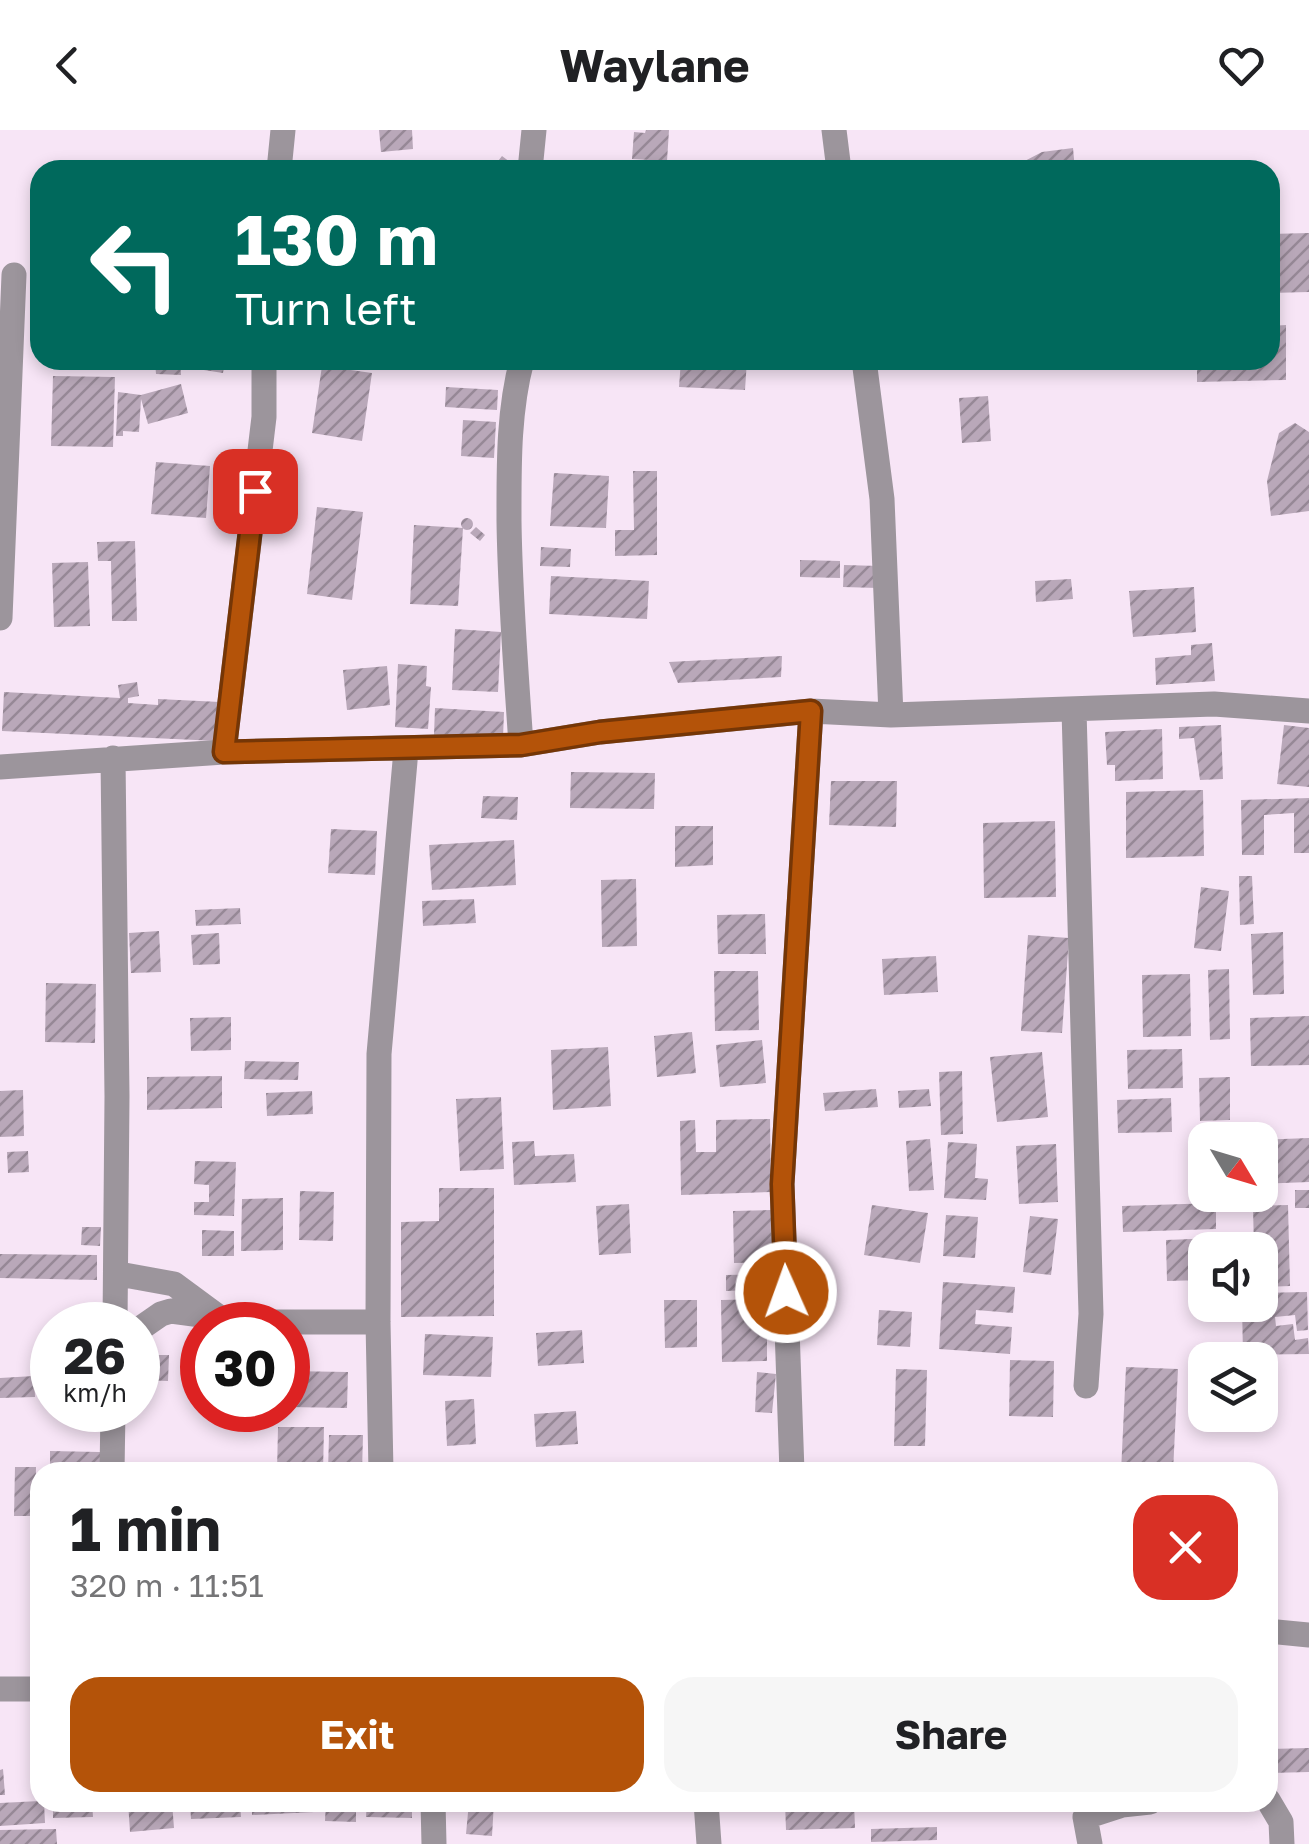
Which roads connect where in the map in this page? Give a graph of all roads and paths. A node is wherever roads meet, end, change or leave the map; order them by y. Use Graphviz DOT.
graph roads {
  1 [pos="283,130"];
  2 [pos="534,130"];
  3 [pos="834,130"];
  4 [pos="280,160"];
  5 [pos="531,160"];
  6 [pos="838,160"];
  7 [pos="14,275"];
  8 [pos="264,370"];
  9 [pos="519,370"];
  10 [pos="865,370"];
  11 [pos="0,618"];
  12 [pos="1074,710"];
  13 [pos="811,711"];
  14 [pos="1309,712"];
  15 [pos="891,714"];
  16 [pos="521,745"];
  17 [pos="406,750"];
  18 [pos="224,752"];
  19 [pos="114,758"];
  20 [pos="2,764"];
  21 [pos="116,1279"];
  22 [pos="116,1302"];
  23 [pos="198,1302"];
  24 [pos="310,1322"];
  25 [pos="378,1322"];
  26 [pos="1086,1386"];
  27 [pos="113,1432"];
  28 [pos="112,1462"];
  29 [pos="381,1462"];
  30 [pos="792,1462"];
  31 [pos="1278,1631"];
  32 [pos="1309,1635"];
  33 [pos="0,1689"];
  34 [pos="30,1689"];
  35 [pos="433,1812"];
  36 [pos="707,1812"];
  37 [pos="1101,1812"];
  38 [pos="1276,1812"];
  39 [pos="434,1844"];
  40 [pos="709,1844"];
  41 [pos="1090,1844"];
  42 [pos="1282,1844"];
  1 -- 4 [label="street"];
  2 -- 5 [label="street"];
  3 -- 6 [label="street"];
  7 -- 11 [label="street"];
  8 -- 18 [label="street"];
  9 -- 16 [label="street"];
  10 -- 15 [label="street"];
  12 -- 14 [label="street"];
  12 -- 15 [label="street"];
  12 -- 26 [label="street"];
  13 -- 15 [label="street"];
  13 -- 16 [label="street"];
  13 -- 30 [label="street"];
  16 -- 17 [label="street"];
  17 -- 18 [label="street"];
  17 -- 25 [label="street"];
  18 -- 19 [label="street"];
  19 -- 20 [label="street"];
  19 -- 21 [label="street"];
  21 -- 22 [label="street"];
  21 -- 23 [label="street"];
  24 -- 25 [label="street"];
  25 -- 29 [label="street"];
  27 -- 28 [label="street"];
  31 -- 32 [label="street"];
  33 -- 34 [label="street"];
  35 -- 39 [label="street"];
  36 -- 40 [label="street"];
  37 -- 41 [label="street"];
  38 -- 42 [label="street"];
}
